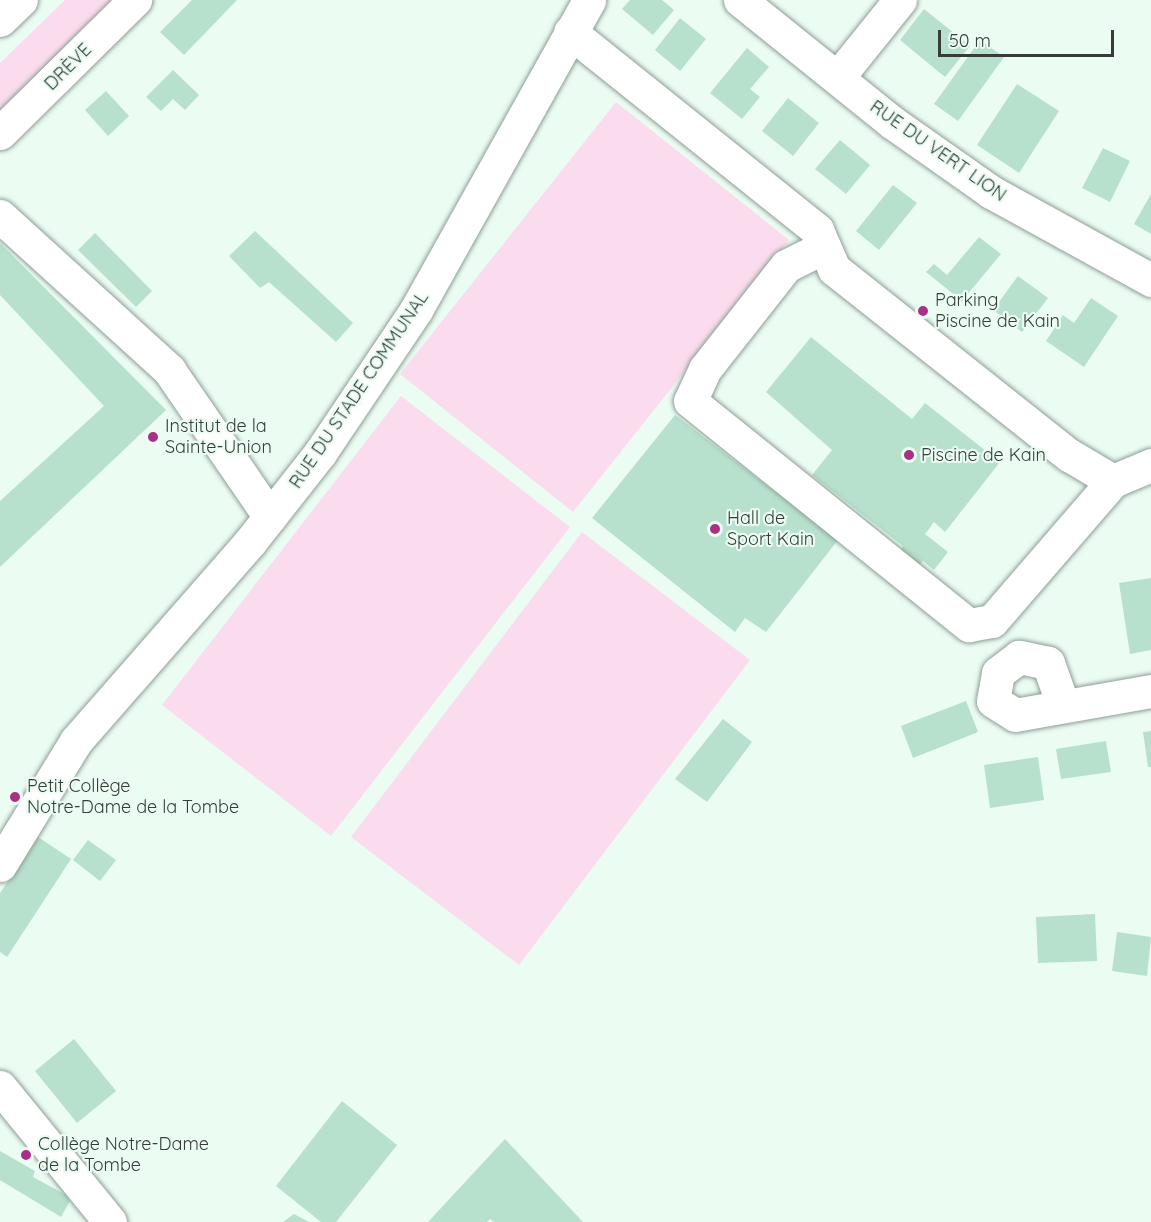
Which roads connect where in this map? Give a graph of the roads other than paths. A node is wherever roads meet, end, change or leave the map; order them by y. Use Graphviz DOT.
graph roads {
  1 [pos="21,0"];
  2 [pos="135,0"];
  3 [pos="589,0"];
  4 [pos="740,0"];
  5 [pos="900,0"];
  6 [pos="0,20"];
  7 [pos="570,32"];
  8 [pos="838,77"];
  9 [pos="0,134"];
  10 [pos="0,216"];
  11 [pos="820,238"];
  12 [pos="1151,280"];
  13 [pos="1151,465"];
  14 [pos="1113,481"];
  15 [pos="270,517"];
  16 [pos="1151,691"];
  17 [pos="1063,705"];
  18 [pos="0,865"];
  19 [pos="0,1087"];
  20 [pos="110,1222"];
  1 -- 6 [label="street"];
  2 -- 9 [label="street, DRÈVE"];
  3 -- 7 [label="street, RUE DU STADE COMMUNAL"];
  4 -- 8 [label="street, RUE DU VERT LION"];
  5 -- 8 [label="street"];
  7 -- 11 [label="street"];
  7 -- 15 [label="street, RUE DU STADE COMMUNAL"];
  8 -- 12 [label="street, RUE DU VERT LION"];
  10 -- 15 [label="street"];
  11 -- 14 [label="street"];
  11 -- 14 [label="street"];
  13 -- 14 [label="street"];
  15 -- 18 [label="street, RUE DU STADE COMMUNAL"];
  16 -- 17 [label="street"];
  19 -- 20 [label="street"];
}
